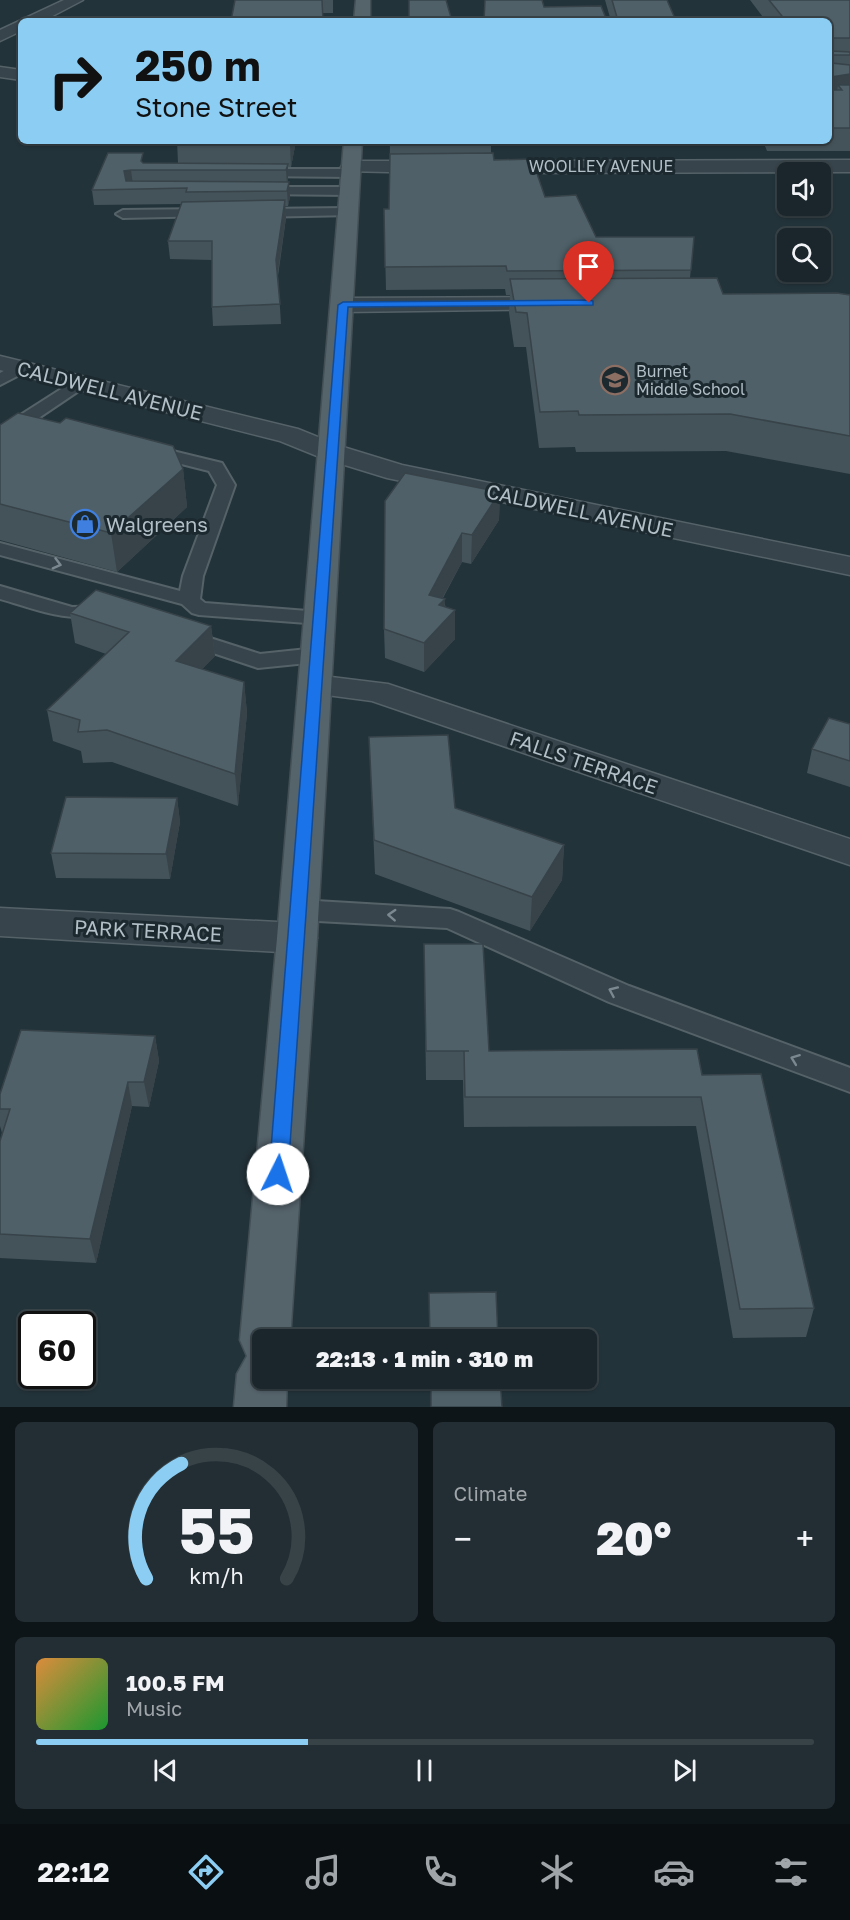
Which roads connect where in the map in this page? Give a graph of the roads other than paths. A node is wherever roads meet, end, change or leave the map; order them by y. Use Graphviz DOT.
graph roads {
  1 [pos="76,0"];
  2 [pos="363,0"];
  3 [pos="37,18"];
  4 [pos="362,18"];
  5 [pos="0,24"];
  6 [pos="18,25"];
  7 [pos="18,27"];
  8 [pos="0,36"];
  9 [pos="0,72"];
  10 [pos="18,75"];
  11 [pos="353,144"];
  12 [pos="850,166"];
  13 [pos="451,167"];
  14 [pos="475,167"];
  15 [pos="242,173"];
  16 [pos="350,186"];
  17 [pos="250,191"];
  18 [pos="123,214"];
  19 [pos="577,303"];
  20 [pos="343,305"];
  21 [pos="6,370"];
  22 [pos="80,382"];
  23 [pos="26,420"];
  24 [pos="48,425"];
  25 [pos="0,436"];
  26 [pos="126,444"];
  27 [pos="331,452"];
  28 [pos="0,549"];
  29 [pos="850,566"];
  30 [pos="0,592"];
  31 [pos="189,600"];
  32 [pos="118,616"];
  33 [pos="320,618"];
  34 [pos="169,631"];
  35 [pos="316,670"];
  36 [pos="850,852"];
  37 [pos="0,922"];
  38 [pos="298,924"];
  39 [pos="850,1080"];
  40 [pos="266,1329"];
  41 [pos="261,1389"];
  42 [pos="260,1407"];
  1 -- 3 [label="street"];
  2 -- 4 [label="main road"];
  5 -- 6 [label="street"];
  7 -- 8 [label="street"];
  9 -- 10 [label="street"];
  11 -- 16 [label="main road"];
  12 -- 14 [label="street, WOOLLEY AVENUE"];
  13 -- 16 [label="street"];
  15 -- 16 [label="lane"];
  16 -- 17 [label="lane"];
  16 -- 18 [label="lane"];
  16 -- 20 [label="main road"];
  19 -- 20 [label="street"];
  20 -- 27 [label="main road"];
  21 -- 22 [label="street, CALDWELL AVENUE"];
  22 -- 23 [label="lane"];
  22 -- 27 [label="street, CALDWELL AVENUE"];
  23 -- 24 [label="lane"];
  23 -- 25 [label="lane"];
  26 -- 31 [label="lane"];
  27 -- 29 [label="street, CALDWELL AVENUE"];
  27 -- 33 [label="main road"];
  28 -- 31 [label="lane, one-way"];
  30 -- 32 [label="lane"];
  31 -- 33 [label="lane"];
  33 -- 35 [label="main road"];
  34 -- 35 [label="lane"];
  35 -- 36 [label="street, FALLS TERRACE"];
  35 -- 38 [label="main road"];
  37 -- 38 [label="street, PARK TERRACE"];
  39 -- 38 [label="lane, one-way"];
  38 -- 40 [label="main road"];
  41 -- 42 [label="main road"];
}
